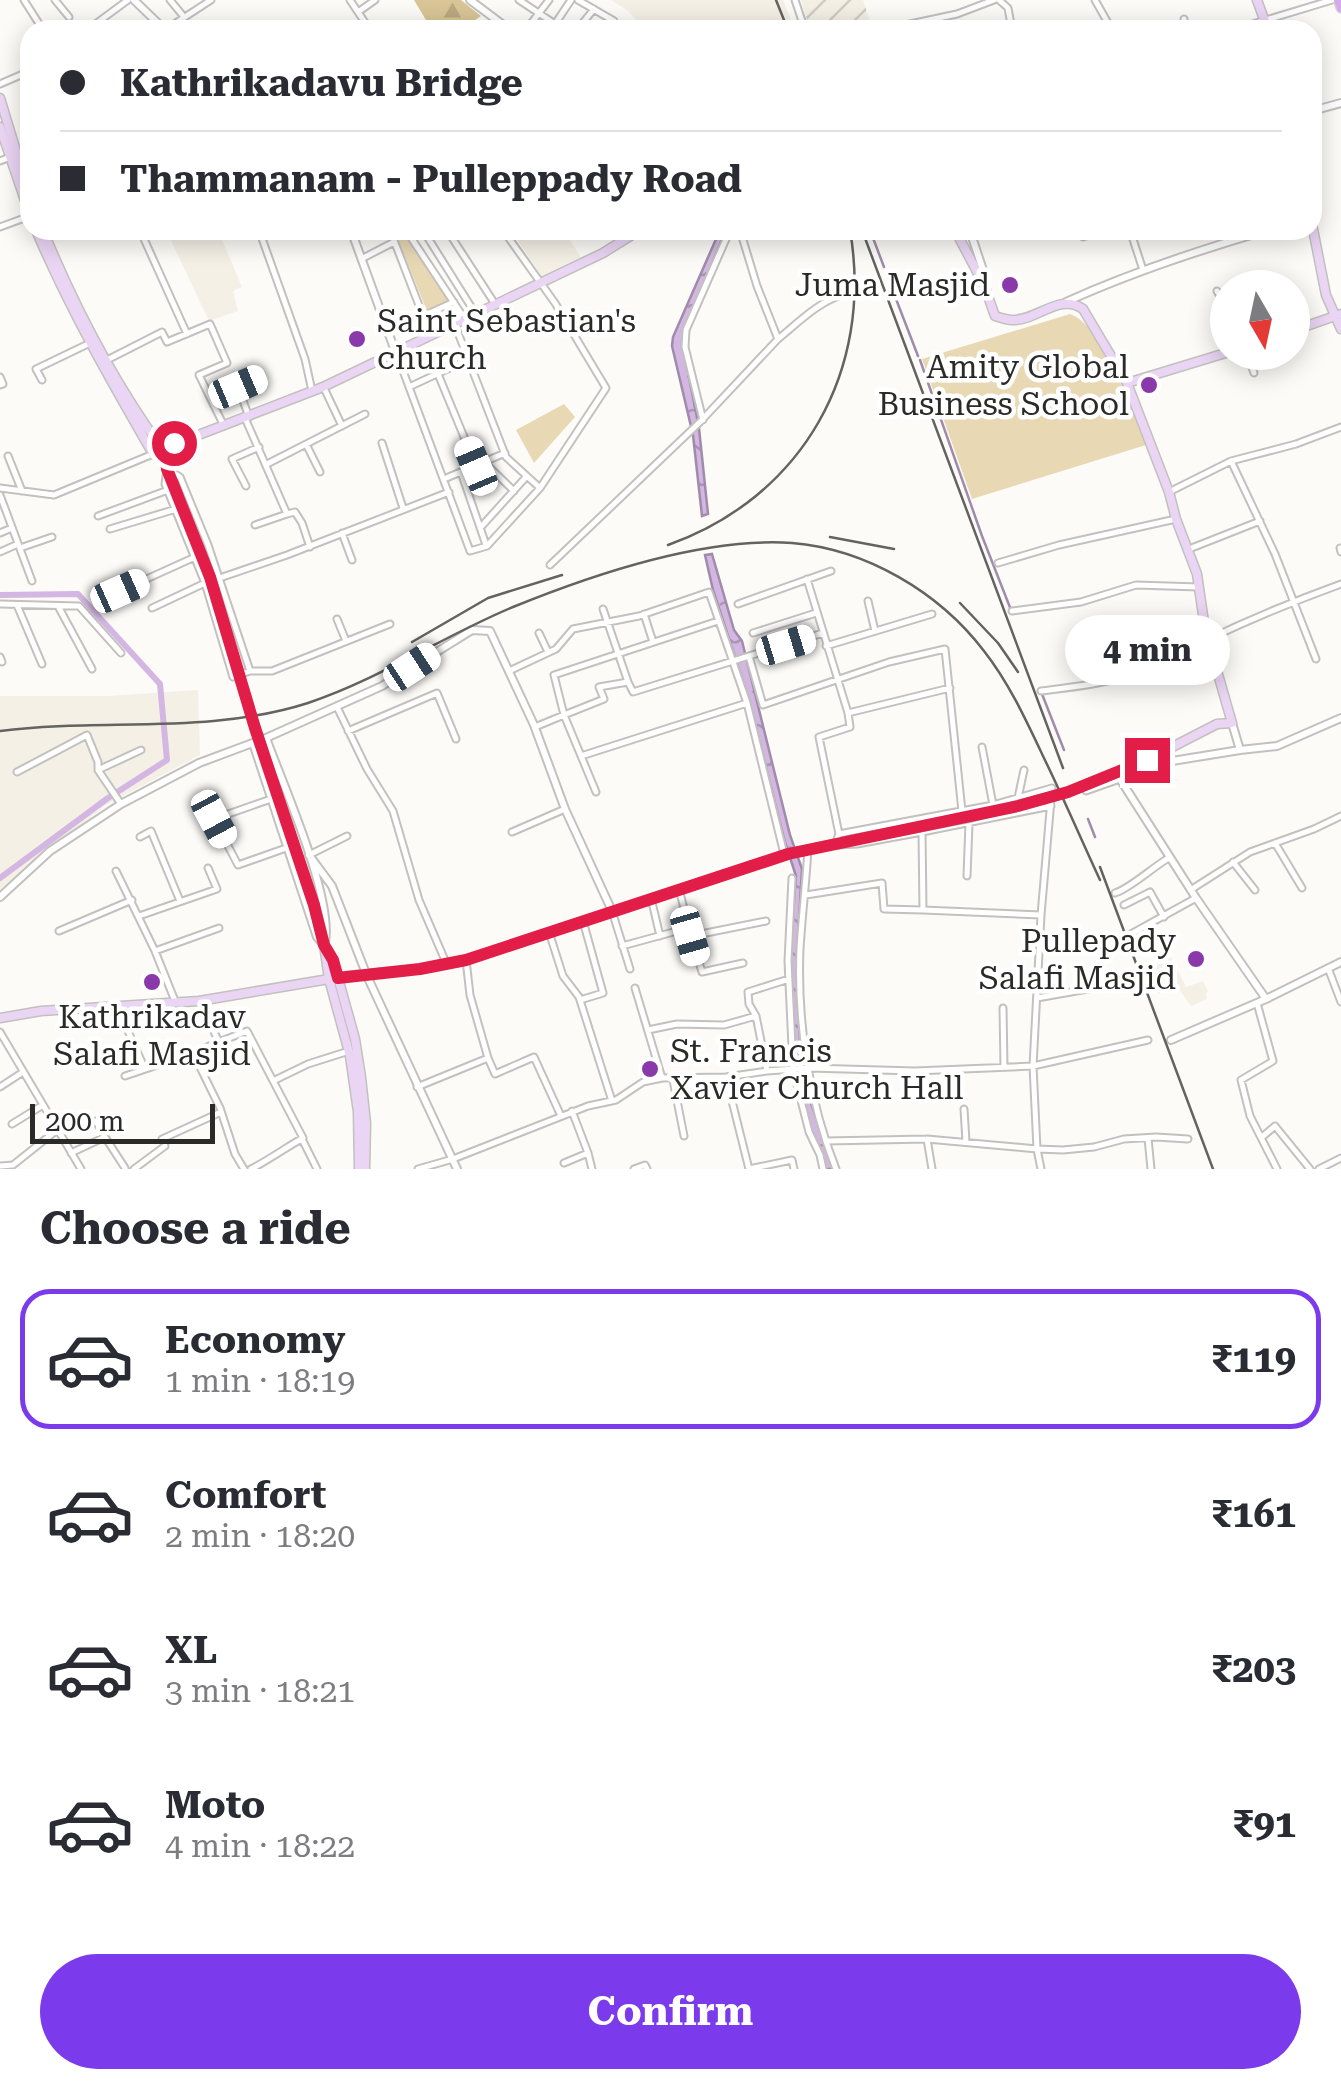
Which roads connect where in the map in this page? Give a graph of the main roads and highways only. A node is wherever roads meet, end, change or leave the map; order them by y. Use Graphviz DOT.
graph roads {
  1 [pos="1335,0"];
  2 [pos="1341,8"];
  3 [pos="0,98"];
  4 [pos="0,127"];
  5 [pos="20,163"];
  6 [pos="20,186"];
  7 [pos="44,240"];
  8 [pos="623,240"];
  9 [pos="960,240"];
  10 [pos="1315,240"];
  11 [pos="71,302"];
  12 [pos="1338,315"];
  13 [pos="1310,325"];
  14 [pos="1341,329"];
  15 [pos="1210,358"];
  16 [pos="1127,383"];
  17 [pos="174,443"];
  18 [pos="159,454"];
  19 [pos="167,469"];
  20 [pos="334,981"];
  21 [pos="0,1018"];
  22 [pos="362,1169"];
  1 -- 2 [label="main road"];
  3 -- 5 [label="main road"];
  4 -- 6 [label="main road"];
  7 -- 11 [label="main road"];
  8 -- 17 [label="main road"];
  9 -- 16 [label="main road"];
  10 -- 12 [label="main road"];
  11 -- 18 [label="main road"];
  11 -- 18 [label="main road"];
  12 -- 13 [label="main road"];
  12 -- 14 [label="main road"];
  15 -- 16 [label="main road"];
  16 -- 20 [label="main road, bridge"];
  17 -- 18 [label="main road"];
  17 -- 19 [label="main road"];
  18 -- 19 [label="main road"];
  19 -- 20 [label="main road, bridge"];
  20 -- 21 [label="main road"];
  20 -- 22 [label="main road"];
  20 -- 22 [label="main road"];
}
